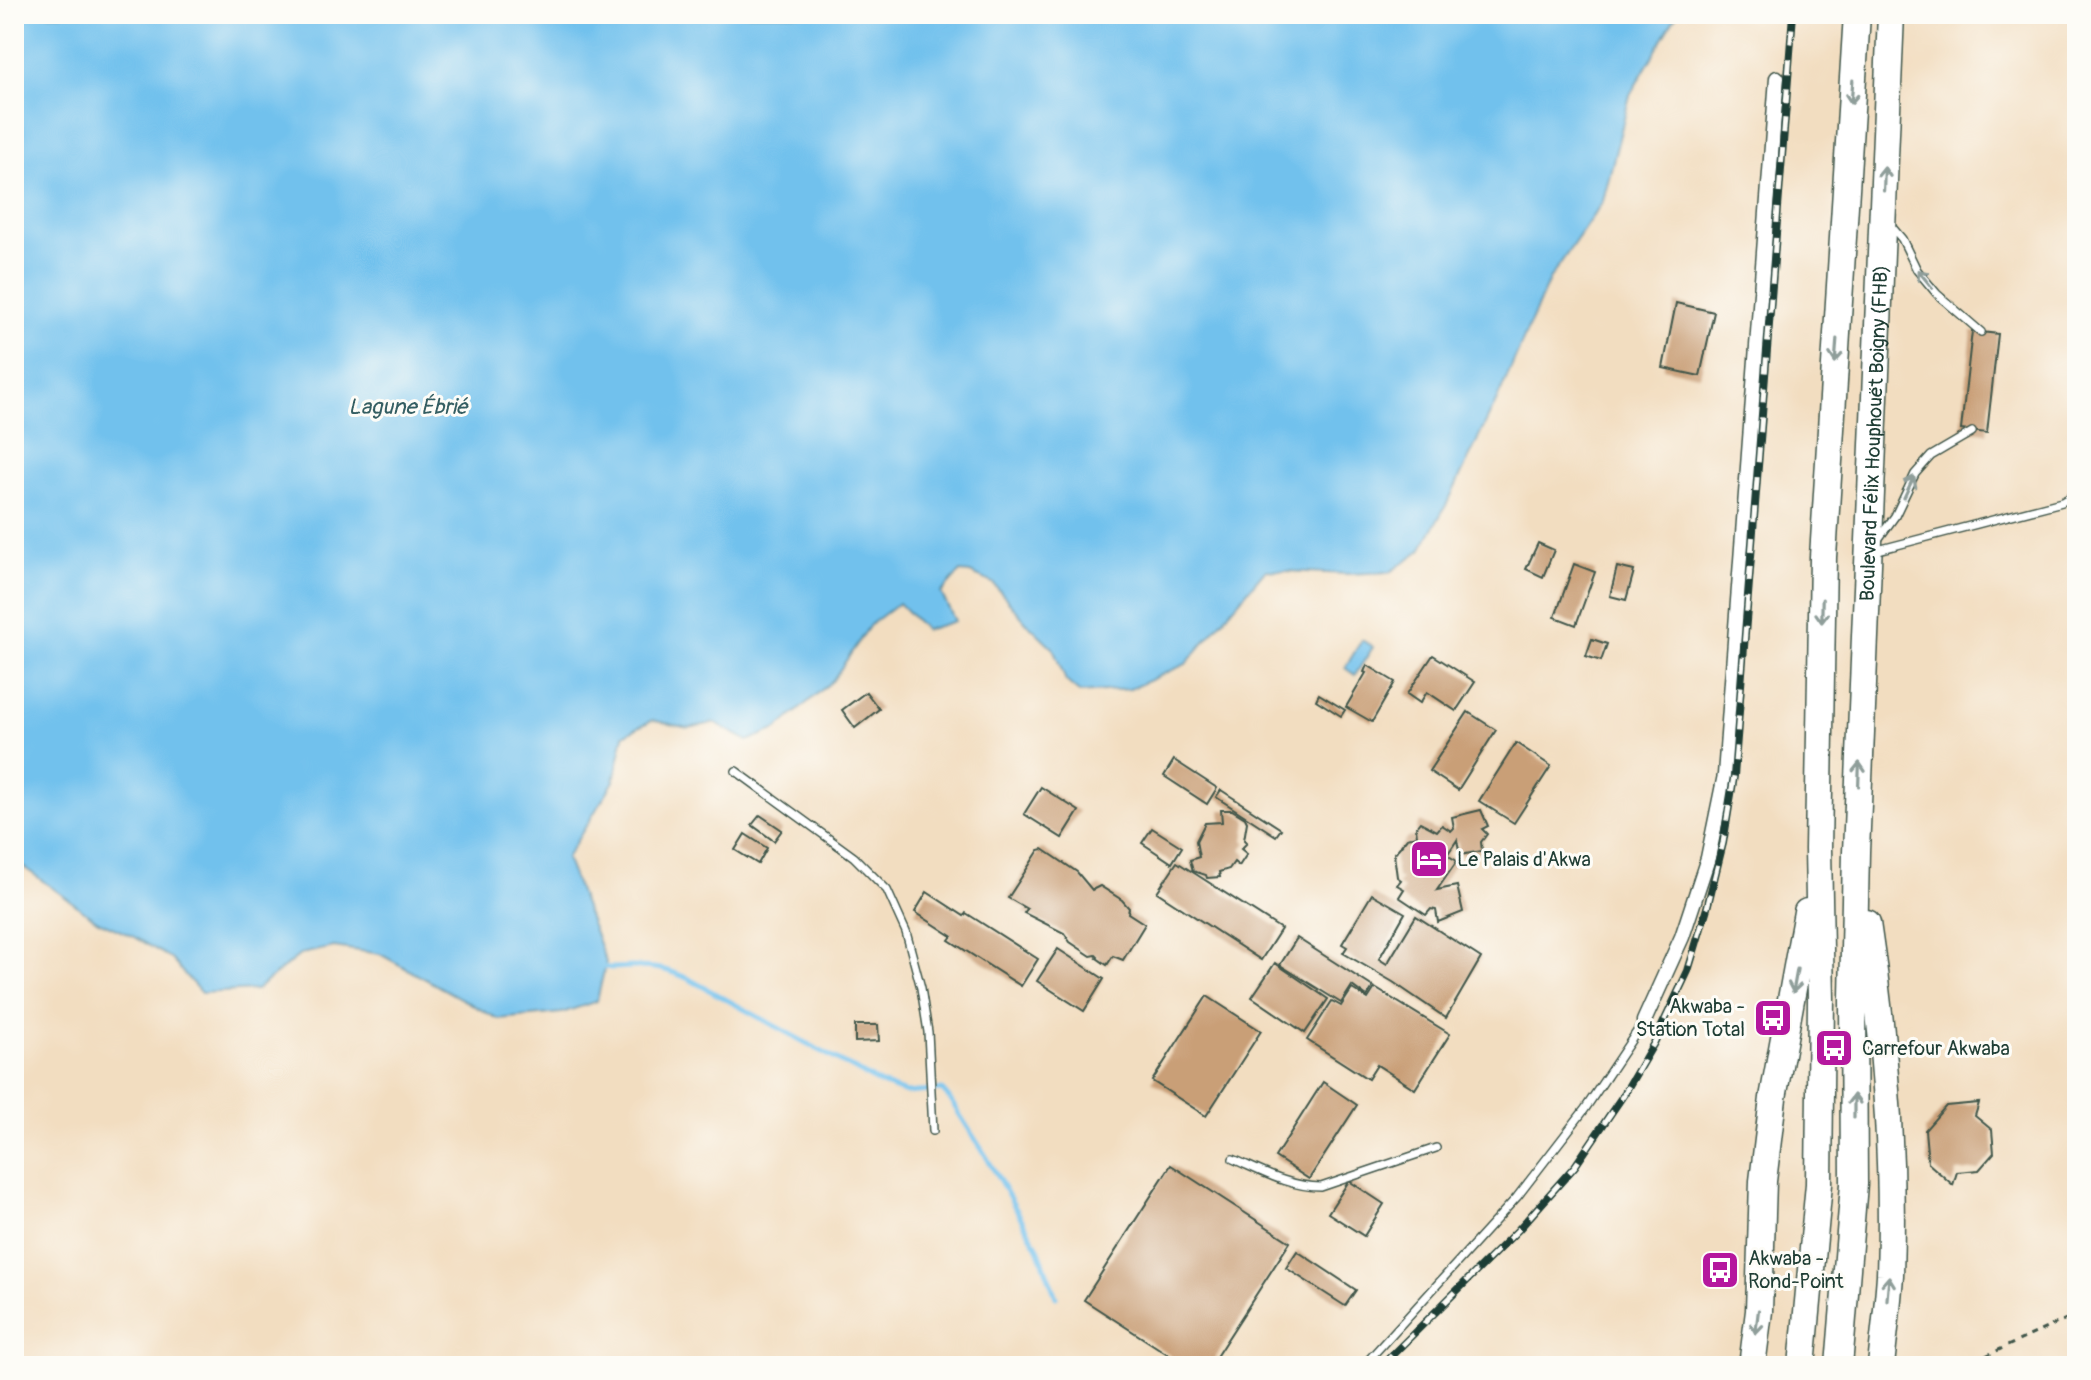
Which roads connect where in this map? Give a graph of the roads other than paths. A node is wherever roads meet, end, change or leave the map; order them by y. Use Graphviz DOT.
graph roads {
  1 [pos="1857,14"];
  2 [pos="1891,14"];
  3 [pos="1777,78"];
  4 [pos="1882,215"];
  5 [pos="1981,332"];
  6 [pos="1972,432"];
  7 [pos="2077,493"];
  8 [pos="1868,553"];
  9 [pos="736,771"];
  10 [pos="1818,849"];
  11 [pos="1856,852"];
  12 [pos="1644,1021"];
  13 [pos="933,1131"];
  14 [pos="1436,1148"];
  15 [pos="1233,1159"];
  16 [pos="1363,1366"];
  17 [pos="1752,1366"];
  18 [pos="1802,1366"];
  19 [pos="1839,1366"];
  20 [pos="1881,1366"];
  1 -- 10 [label="highway, Boulevard Félix Houphouët Boigny (FHB), one-way"];
  4 -- 2 [label="highway, Boulevard Félix Houphouët Boigny (FHB), one-way"];
  3 -- 12 [label="street"];
  5 -- 4 [label="lane, one-way"];
  4 -- 8 [label="highway, Boulevard Félix Houphouët Boigny (FHB)"];
  8 -- 6 [label="lane, one-way"];
  7 -- 8 [label="lane"];
  11 -- 8 [label="highway, Boulevard Félix Houphouët Boigny (FHB), one-way"];
  9 -- 13 [label="lane"];
  10 -- 17 [label="highway, one-way"];
  10 -- 18 [label="highway"];
  19 -- 11 [label="highway, one-way"];
  20 -- 11 [label="highway, one-way"];
  12 -- 16 [label="lane"];
  14 -- 15 [label="lane"];
}
